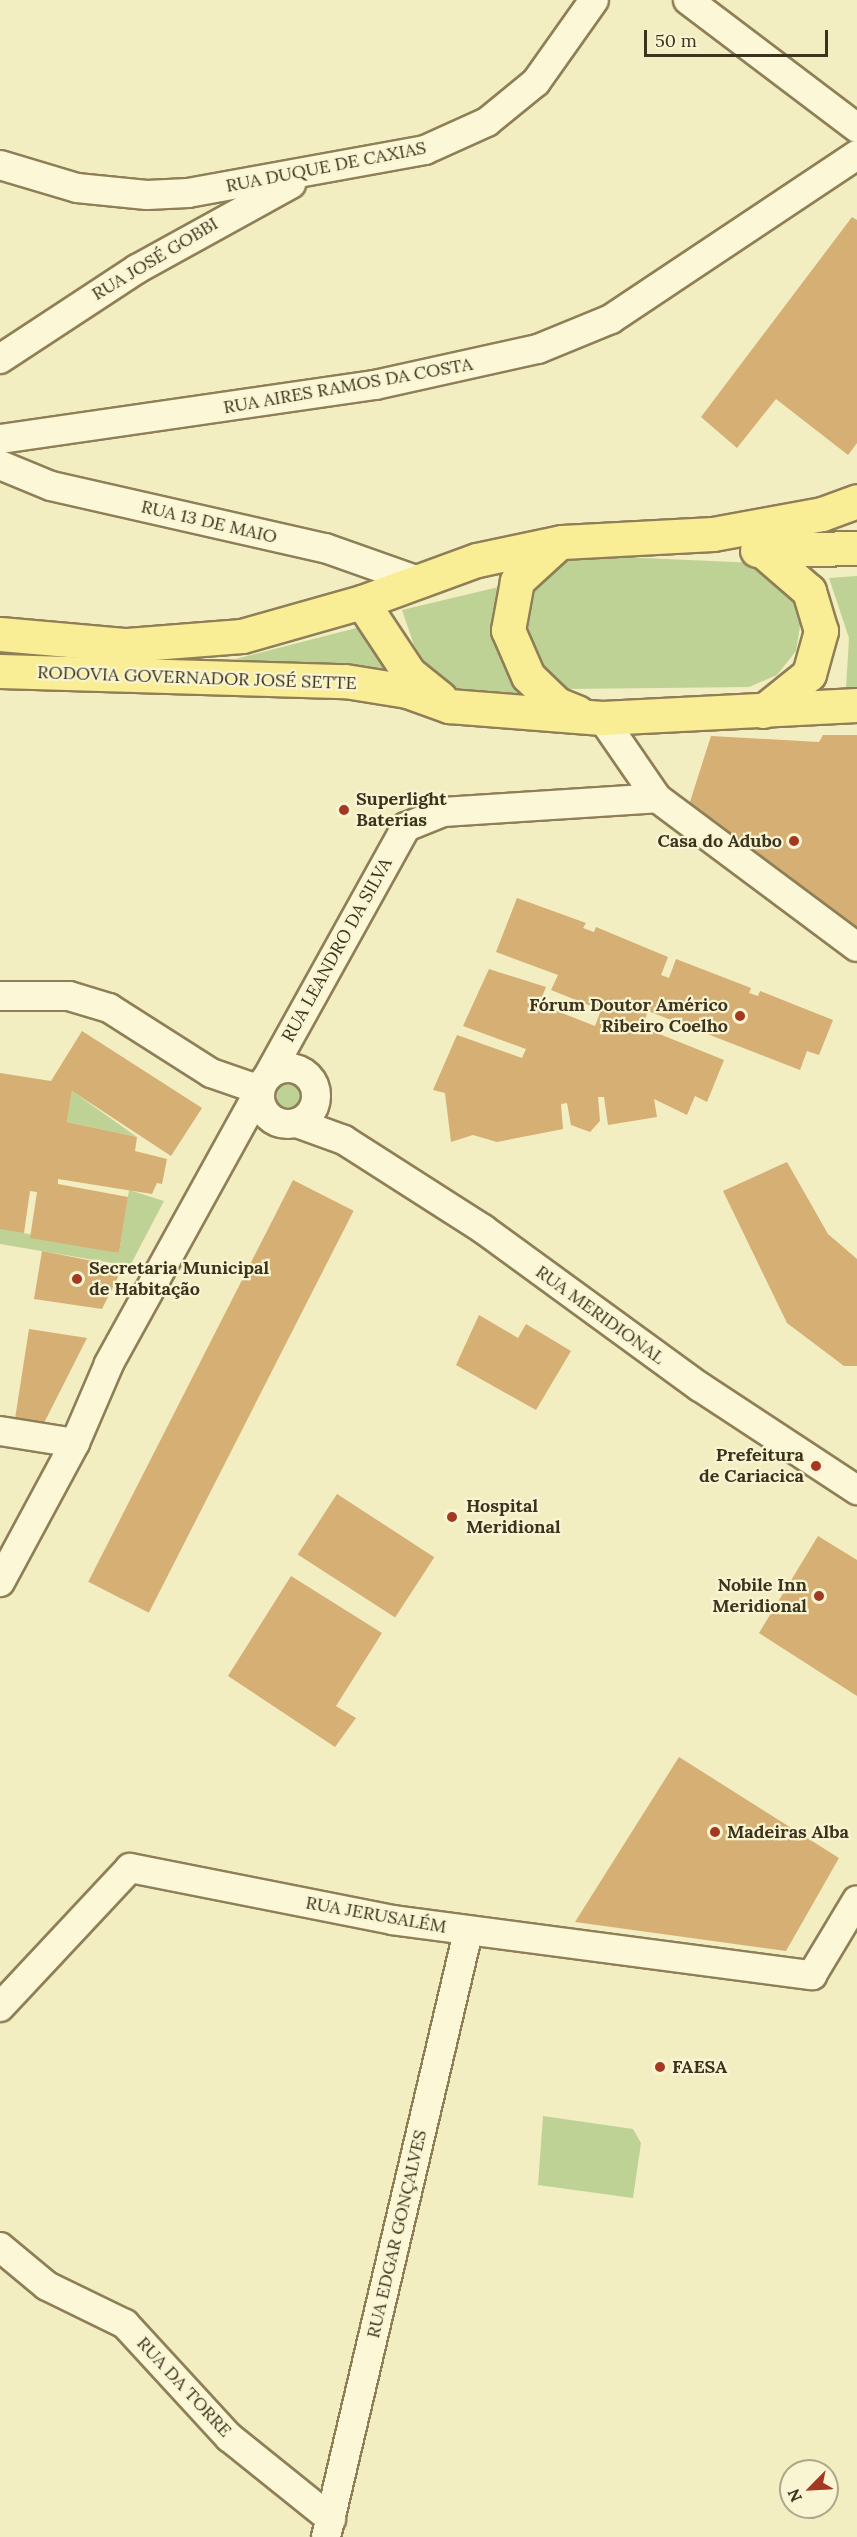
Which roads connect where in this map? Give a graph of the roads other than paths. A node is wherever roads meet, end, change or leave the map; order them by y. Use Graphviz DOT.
graph roads {
  1 [pos="594,0"];
  2 [pos="688,0"];
  3 [pos="857,128"];
  4 [pos="857,155"];
  5 [pos="0,165"];
  6 [pos="317,170"];
  7 [pos="0,359"];
  8 [pos="0,440"];
  9 [pos="0,465"];
  10 [pos="857,501"];
  11 [pos="713,534"];
  12 [pos="562,542"];
  13 [pos="857,548"];
  14 [pos="764,552"];
  15 [pos="418,581"];
  16 [pos="362,602"];
  17 [pos="0,634"];
  18 [pos="0,671"];
  19 [pos="857,705"];
  20 [pos="449,706"];
  21 [pos="761,712"];
  22 [pos="602,718"];
  23 [pos="657,798"];
  24 [pos="857,947"];
  25 [pos="0,996"];
  26 [pos="292,1030"];
  27 [pos="313,1082"];
  28 [pos="264,1083"];
  29 [pos="297,1123"];
  30 [pos="344,1140"];
  31 [pos="0,1431"];
  32 [pos="75,1443"];
  33 [pos="857,1490"];
  34 [pos="0,1582"];
  35 [pos="857,1900"];
  36 [pos="468,1932"];
  37 [pos="0,2007"];
  38 [pos="0,2247"];
  39 [pos="328,2528"];
  1 -- 6 [label="street, RUA DUQUE DE CAXIAS"];
  2 -- 3 [label="street"];
  4 -- 8 [label="street, RUA AIRES RAMOS DA COSTA"];
  5 -- 6 [label="street, RUA DUQUE DE CAXIAS"];
  6 -- 7 [label="street, RUA JOSÉ GOBBI"];
  9 -- 15 [label="street, RUA 13 DE MAIO"];
  10 -- 11 [label="main road, RODOVIA GOVERNADOR JOSÉ SETTE"];
  11 -- 12 [label="main road, RODOVIA GOVERNADOR JOSÉ SETTE"];
  11 -- 14 [label="main road"];
  12 -- 15 [label="main road, RODOVIA GOVERNADOR JOSÉ SETTE"];
  12 -- 22 [label="main road"];
  13 -- 14 [label="main road"];
  14 -- 21 [label="main road"];
  15 -- 16 [label="main road, RODOVIA GOVERNADOR JOSÉ SETTE"];
  16 -- 17 [label="main road, RODOVIA GOVERNADOR JOSÉ SETTE"];
  16 -- 20 [label="main road"];
  18 -- 20 [label="main road, RODOVIA GOVERNADOR JOSÉ SETTE"];
  19 -- 21 [label="main road, RODOVIA GOVERNADOR JOSÉ SETTE"];
  20 -- 22 [label="main road, RODOVIA GOVERNADOR JOSÉ SETTE"];
  21 -- 22 [label="main road, RODOVIA GOVERNADOR JOSÉ SETTE"];
  22 -- 23 [label="street"];
  23 -- 24 [label="street"];
  23 -- 26 [label="street, RUA LEANDRO DA SILVA"];
  25 -- 28 [label="street"];
  26 -- 27 [label="street"];
  26 -- 28 [label="street, RUA LEANDRO DA SILVA"];
  27 -- 28 [label="street"];
  27 -- 29 [label="street"];
  27 -- 30 [label="street"];
  28 -- 29 [label="street"];
  28 -- 32 [label="street, RUA LEANDRO DA SILVA"];
  29 -- 30 [label="street, RUA MERIDIONAL"];
  30 -- 33 [label="street, RUA MERIDIONAL"];
  31 -- 32 [label="street"];
  32 -- 34 [label="street, RUA LEANDRO DA SILVA"];
  35 -- 36 [label="street, RUA JERUSALÉM"];
  36 -- 37 [label="street, RUA JERUSALÉM"];
  36 -- 39 [label="street, RUA EDGAR GONÇALVES"];
  38 -- 39 [label="street, RUA DA TORRE"];
}
